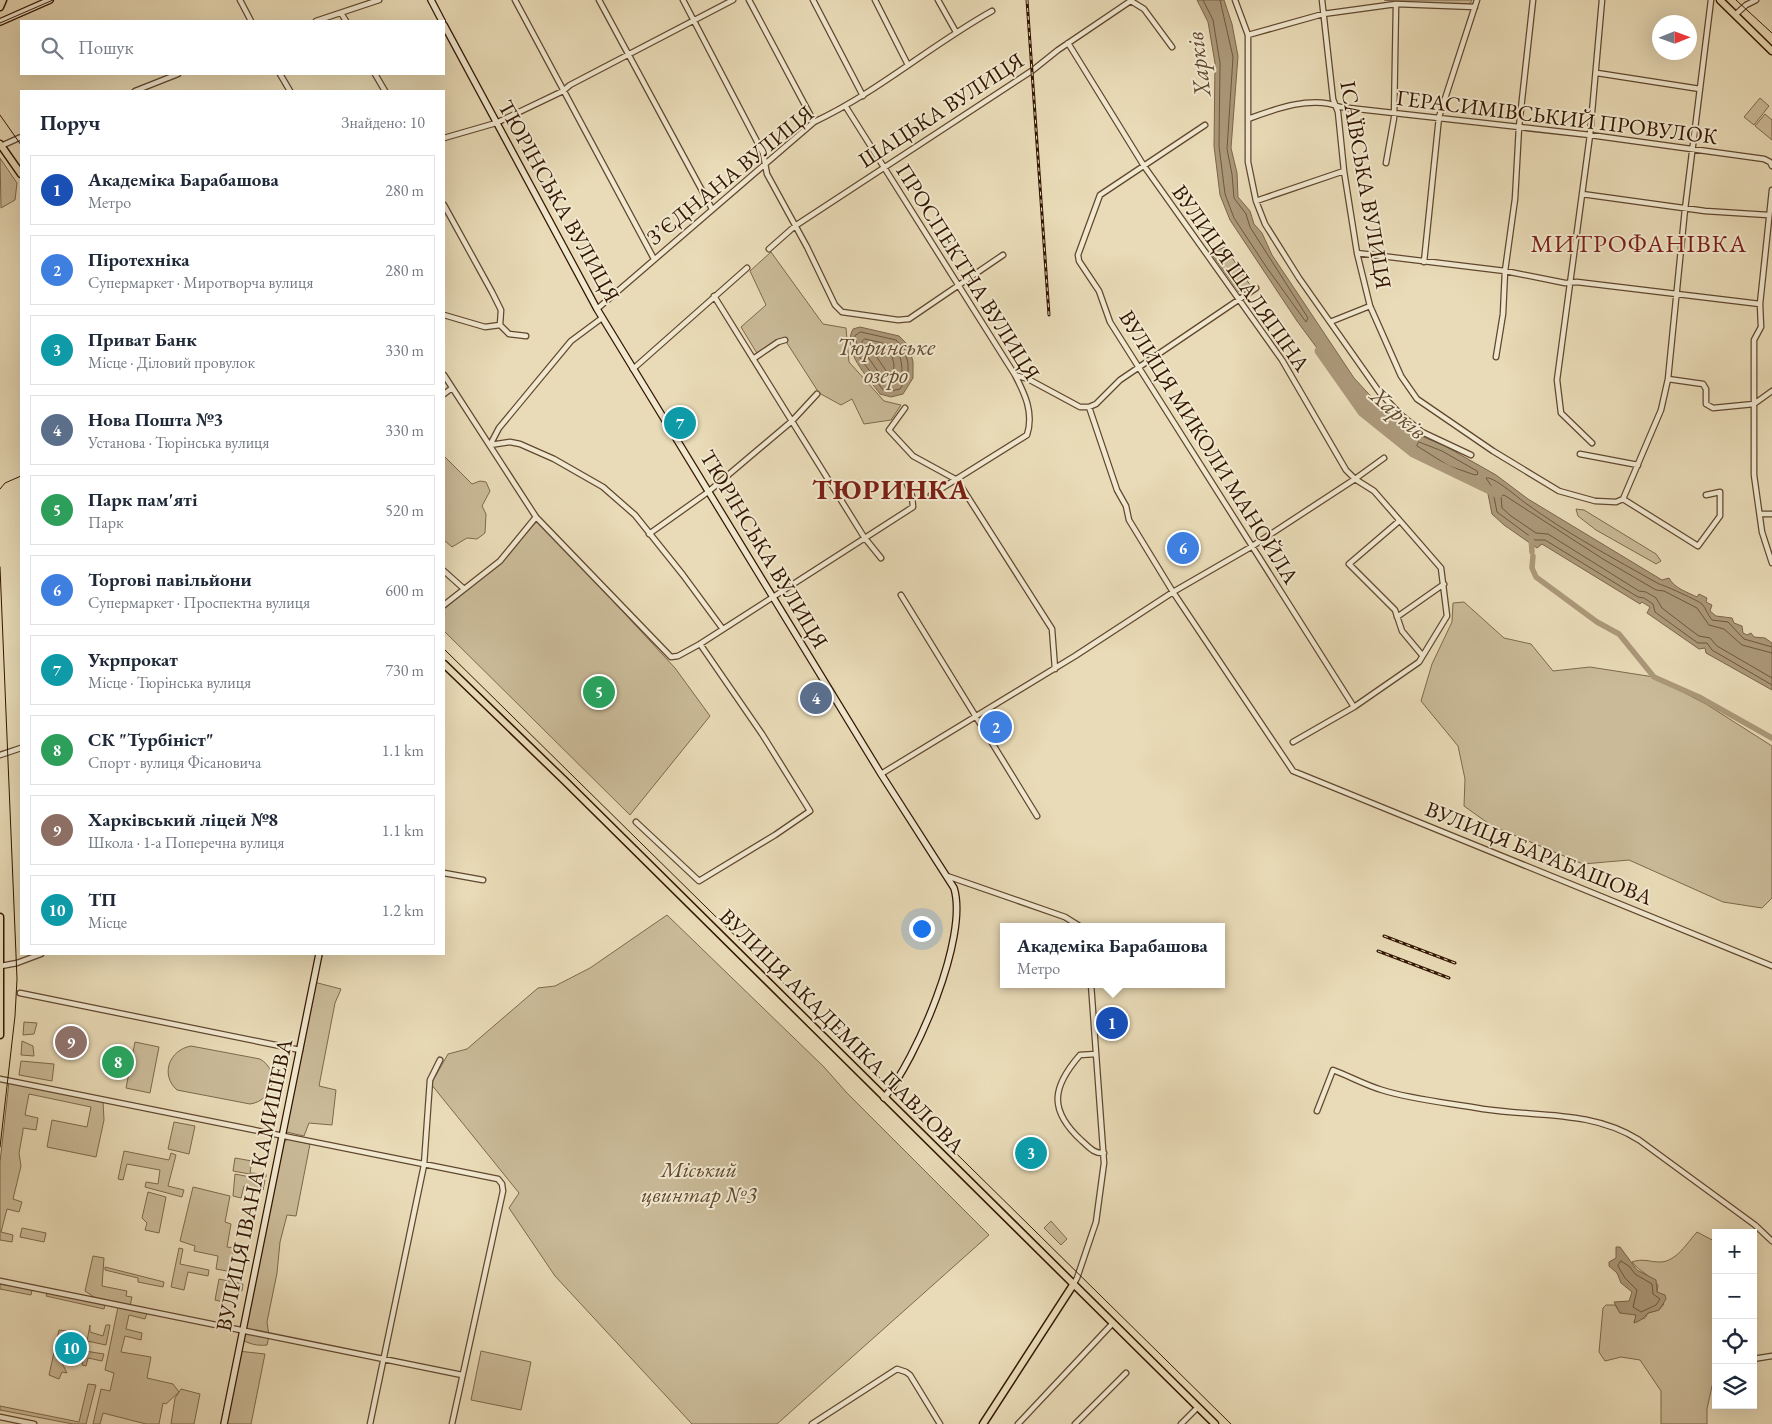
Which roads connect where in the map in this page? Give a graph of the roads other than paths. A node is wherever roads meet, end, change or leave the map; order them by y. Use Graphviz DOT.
graph roads {
  1 [pos="3,0"];
  2 [pos="50,0"];
  3 [pos="240,0"];
  4 [pos="379,0"];
  5 [pos="431,0"];
  6 [pos="515,0"];
  7 [pos="599,0"];
  8 [pos="683,0"];
  9 [pos="733,0"];
  10 [pos="749,0"];
  11 [pos="813,0"];
  12 [pos="875,0"];
  13 [pos="938,0"];
  14 [pos="1131,0"];
  15 [pos="1235,0"];
  16 [pos="1322,0"];
  17 [pos="1477,0"];
  18 [pos="1533,0"];
  19 [pos="1602,0"];
  20 [pos="1711,0"];
  21 [pos="1720,0"];
  22 [pos="1756,0"];
  23 [pos="1396,4"];
  24 [pos="0,7"];
  25 [pos="1475,7"];
  26 [pos="992,11"];
  27 [pos="341,13"];
  28 [pos="1323,14"];
  29 [pos="1735,15"];
  30 [pos="250,20"];
  31 [pos="319,20"];
  32 [pos="345,20"];
  33 [pos="441,20"];
  34 [pos="694,21"];
  35 [pos="0,22"];
  36 [pos="445,27"];
  37 [pos="956,32"];
  38 [pos="1248,35"];
  39 [pos="1068,43"];
  40 [pos="1172,47"];
  41 [pos="1772,51"];
  42 [pos="627,55"];
  43 [pos="908,65"];
  44 [pos="1596,73"];
  45 [pos="175,75"];
  46 [pos="281,75"];
  47 [pos="376,75"];
  48 [pos="1700,89"];
  49 [pos="138,90"];
  50 [pos="289,90"];
  51 [pos="384,90"];
  52 [pos="563,91"];
  53 [pos="863,96"];
  54 [pos="1335,105"];
  55 [pos="846,107"];
  56 [pos="1393,113"];
  57 [pos="1439,117"];
  58 [pos="1248,119"];
  59 [pos="814,122"];
  60 [pos="496,124"];
  61 [pos="1205,125"];
  62 [pos="1519,127"];
  63 [pos="1590,135"];
  64 [pos="20,138"];
  65 [pos="445,138"];
  66 [pos="1,145"];
  67 [pos="1693,149"];
  68 [pos="765,163"];
  69 [pos="1386,163"];
  70 [pos="884,166"];
  71 [pos="1144,166"];
  72 [pos="1772,166"];
  73 [pos="1344,171"];
  74 [pos="20,173"];
  75 [pos="1772,190"];
  76 [pos="1582,194"];
  77 [pos="1256,201"];
  78 [pos="445,207"];
  79 [pos="712,209"];
  80 [pos="1685,209"];
  81 [pos="1768,216"];
  82 [pos="795,226"];
  83 [pos="769,249"];
  84 [pos="1357,253"];
  85 [pos="1003,255"];
  86 [pos="654,258"];
  87 [pos="1424,262"];
  88 [pos="747,268"];
  89 [pos="1505,271"];
  90 [pos="1571,282"];
  91 [pos="958,286"];
  92 [pos="1256,288"];
  93 [pos="1678,293"];
  94 [pos="714,296"];
  95 [pos="1240,300"];
  96 [pos="1760,304"];
  97 [pos="1370,306"];
  98 [pos="597,309"];
  99 [pos="445,315"];
  100 [pos="602,318"];
  101 [pos="1330,322"];
  102 [pos="500,325"];
  103 [pos="526,336"];
  104 [pos="785,340"];
  105 [pos="1496,357"];
  106 [pos="753,359"];
  107 [pos="1140,368"];
  108 [pos="632,369"];
  109 [pos="1015,375"];
  110 [pos="445,377"];
  111 [pos="1668,380"];
  112 [pos="452,388"];
  113 [pos="1772,391"];
  114 [pos="445,393"];
  115 [pos="817,394"];
  116 [pos="1754,404"];
  117 [pos="1089,407"];
  118 [pos="905,408"];
  119 [pos="792,421"];
  120 [pos="1592,443"];
  121 [pos="490,445"];
  122 [pos="1580,454"];
  123 [pos="1471,455"];
  124 [pos="1384,458"];
  125 [pos="1638,465"];
  126 [pos="957,480"];
  127 [pos="1355,480"];
  128 [pos="906,484"];
  129 [pos="708,492"];
  130 [pos="931,495"];
  131 [pos="1706,495"];
  132 [pos="1623,500"];
  133 [pos="1760,514"];
  134 [pos="1772,514"];
  135 [pos="536,517"];
  136 [pos="1398,522"];
  137 [pos="650,534"];
  138 [pos="864,536"];
  139 [pos="1251,547"];
  140 [pos="881,558"];
  141 [pos="1772,563"];
  142 [pos="445,572"];
  143 [pos="1444,584"];
  144 [pos="462,588"];
  145 [pos="1173,592"];
  146 [pos="901,595"];
  147 [pos="772,597"];
  148 [pos="445,603"];
  149 [pos="1397,617"];
  150 [pos="722,628"];
  151 [pos="700,644"];
  152 [pos="1422,655"];
  153 [pos="445,665"];
  154 [pos="1055,669"];
  155 [pos="1354,707"];
  156 [pos="976,715"];
  157 [pos="1294,742"];
  158 [pos="20,748"];
  159 [pos="0,755"];
  160 [pos="881,774"];
  161 [pos="1037,816"];
  162 [pos="636,822"];
  163 [pos="445,873"];
  164 [pos="948,876"];
  165 [pos="483,880"];
  166 [pos="0,917"];
  167 [pos="1077,923"];
  168 [pos="38,955"];
  169 [pos="319,955"];
  170 [pos="1,966"];
  171 [pos="1772,966"];
  172 [pos="1091,988"];
  173 [pos="20,993"];
  174 [pos="0,1035"];
  175 [pos="300,1050"];
  176 [pos="1096,1054"];
  177 [pos="440,1060"];
  178 [pos="0,1079"];
  179 [pos="884,1098"];
  180 [pos="1317,1112"];
  181 [pos="282,1134"];
  182 [pos="1104,1153"];
  183 [pos="424,1165"];
  184 [pos="1772,1241"];
  185 [pos="0,1281"];
  186 [pos="1072,1285"];
  187 [pos="1112,1324"];
  188 [pos="242,1330"];
  189 [pos="1772,1356"];
  190 [pos="1757,1358"];
  191 [pos="385,1360"];
  192 [pos="1126,1373"];
  193 [pos="462,1375"];
  194 [pos="1198,1408"];
  195 [pos="0,1418"];
  196 [pos="34,1424"];
  197 [pos="224,1424"];
  198 [pos="370,1424"];
  199 [pos="452,1424"];
  200 [pos="812,1424"];
  201 [pos="940,1424"];
  202 [pos="983,1424"];
  203 [pos="1018,1424"];
  204 [pos="1075,1424"];
  205 [pos="1182,1424"];
  206 [pos="1215,1424"];
  1 -- 24 [label="main road"];
  2 -- 35 [label="main road"];
  3 -- 30 [label="street"];
  4 -- 27 [label="street"];
  5 -- 33 [label="main road"];
  6 -- 52 [label="street"];
  7 -- 42 [label="street"];
  8 -- 34 [label="street"];
  9 -- 34 [label="street"];
  10 -- 59 [label="street"];
  11 -- 53 [label="street"];
  12 -- 43 [label="street"];
  13 -- 37 [label="street"];
  14 -- 39 [label="street, ШАЦЬКА ВУЛИЦЯ"];
  14 -- 40 [label="street"];
  15 -- 38 [label="street"];
  16 -- 28 [label="street, ІСАЇВСЬКА ВУЛИЦЯ"];
  17 -- 25 [label="street"];
  18 -- 62 [label="street"];
  19 -- 44 [label="street"];
  20 -- 48 [label="street"];
  21 -- 29 [label="main road"];
  22 -- 29 [label="street"];
  23 -- 25 [label="street"];
  23 -- 28 [label="street"];
  23 -- 56 [label="street"];
  25 -- 57 [label="street"];
  26 -- 37 [label="street, З’ЄДНАНА ВУЛИЦЯ"];
  27 -- 31 [label="street"];
  27 -- 32 [label="street"];
  28 -- 38 [label="street"];
  28 -- 54 [label="street, ІСАЇВСЬКА ВУЛИЦЯ"];
  29 -- 41 [label="main road"];
  34 -- 42 [label="street"];
  34 -- 68 [label="street"];
  36 -- 60 [label="main road, ТЮРІНСЬКА ВУЛИЦЯ"];
  37 -- 43 [label="street, З’ЄДНАНА ВУЛИЦЯ"];
  38 -- 58 [label="street"];
  39 -- 70 [label="street, ШАЦЬКА ВУЛИЦЯ"];
  39 -- 71 [label="street, ВУЛИЦЯ ШАЛЯПІНА"];
  42 -- 52 [label="street"];
  42 -- 79 [label="street"];
  43 -- 53 [label="street, З’ЄДНАНА ВУЛИЦЯ"];
  44 -- 48 [label="street"];
  44 -- 63 [label="street"];
  45 -- 49 [label="street"];
  46 -- 50 [label="street"];
  47 -- 51 [label="street"];
  48 -- 67 [label="street"];
  52 -- 60 [label="street"];
  52 -- 86 [label="street"];
  53 -- 55 [label="street, З’ЄДНАНА ВУЛИЦЯ"];
  54 -- 56 [label="street, ГЕРАСИМІВСЬКИЙ ПРОВУЛОК"];
  54 -- 58 [label="street, ГЕРАСИМІВСЬКИЙ ПРОВУЛОК"];
  54 -- 73 [label="street, ІСАЇВСЬКА ВУЛИЦЯ"];
  55 -- 59 [label="street, З’ЄДНАНА ВУЛИЦЯ"];
  55 -- 70 [label="street, ПРОСПЕКТНА ВУЛИЦЯ"];
  56 -- 57 [label="street, ГЕРАСИМІВСЬКИЙ ПРОВУЛОК"];
  56 -- 69 [label="street"];
  57 -- 62 [label="street, ГЕРАСИМІВСЬКИЙ ПРОВУЛОК"];
  57 -- 87 [label="street"];
  58 -- 77 [label="street"];
  59 -- 68 [label="street, З’ЄДНАНА ВУЛИЦЯ"];
  60 -- 65 [label="street"];
  60 -- 98 [label="main road, ТЮРІНСЬКА ВУЛИЦЯ"];
  61 -- 71 [label="street"];
  62 -- 63 [label="street, ГЕРАСИМІВСЬКИЙ ПРОВУЛОК"];
  62 -- 89 [label="street"];
  63 -- 67 [label="street, ГЕРАСИМІВСЬКИЙ ПРОВУЛОК"];
  63 -- 76 [label="street"];
  64 -- 66 [label="street"];
  66 -- 74 [label="main road"];
  67 -- 72 [label="street, ГЕРАСИМІВСЬКИЙ ПРОВУЛОК"];
  67 -- 80 [label="street"];
  68 -- 79 [label="street, З’ЄДНАНА ВУЛИЦЯ"];
  68 -- 82 [label="street"];
  70 -- 82 [label="street, ШАЦЬКА ВУЛИЦЯ"];
  70 -- 91 [label="street, ПРОСПЕКТНА ВУЛИЦЯ"];
  71 -- 95 [label="street, ВУЛИЦЯ ШАЛЯПІНА"];
  71 -- 107 [label="street, ВУЛИЦЯ МИКОЛИ МАНОЙЛА"];
  73 -- 77 [label="street"];
  73 -- 84 [label="street, ІСАЇВСЬКА ВУЛИЦЯ"];
  75 -- 81 [label="street"];
  76 -- 80 [label="street"];
  76 -- 90 [label="street"];
  77 -- 101 [label="street"];
  78 -- 102 [label="street"];
  79 -- 86 [label="street, З’ЄДНАНА ВУЛИЦЯ"];
  80 -- 81 [label="street"];
  80 -- 93 [label="street"];
  81 -- 96 [label="street"];
  82 -- 83 [label="street, ШАЦЬКА ВУЛИЦЯ"];
  82 -- 91 [label="street"];
  84 -- 87 [label="street"];
  84 -- 97 [label="street, ІСАЇВСЬКА ВУЛИЦЯ"];
  85 -- 91 [label="street"];
  86 -- 98 [label="street, З’ЄДНАНА ВУЛИЦЯ"];
  87 -- 89 [label="street"];
  88 -- 94 [label="street"];
  89 -- 90 [label="street"];
  89 -- 105 [label="street"];
  90 -- 93 [label="street"];
  90 -- 120 [label="street"];
  91 -- 109 [label="street, ПРОСПЕКТНА ВУЛИЦЯ"];
  92 -- 95 [label="street"];
  93 -- 96 [label="street"];
  93 -- 111 [label="street"];
  94 -- 106 [label="street"];
  94 -- 108 [label="street"];
  95 -- 107 [label="street"];
  95 -- 127 [label="street, ВУЛИЦЯ ШАЛЯПІНА"];
  96 -- 116 [label="street"];
  97 -- 101 [label="street"];
  97 -- 132 [label="street, ІСАЇВСЬКА ВУЛИЦЯ"];
  98 -- 100 [label="main road, ТЮРІНСЬКА ВУЛИЦЯ"];
  99 -- 102 [label="street"];
  100 -- 108 [label="main road, ТЮРІНСЬКА ВУЛИЦЯ"];
  100 -- 121 [label="street"];
  101 -- 123 [label="street"];
  102 -- 103 [label="street"];
  104 -- 106 [label="street"];
  106 -- 119 [label="street"];
  107 -- 117 [label="street"];
  107 -- 139 [label="street, ВУЛИЦЯ МИКОЛИ МАНОЙЛА"];
  108 -- 129 [label="main road, ТЮРІНСЬКА ВУЛИЦЯ"];
  109 -- 117 [label="street"];
  109 -- 126 [label="street, ПРОСПЕКТНА ВУЛИЦЯ"];
  110 -- 112 [label="street"];
  111 -- 116 [label="street"];
  111 -- 125 [label="street"];
  112 -- 114 [label="street"];
  112 -- 121 [label="street"];
  113 -- 116 [label="street"];
  115 -- 119 [label="street"];
  116 -- 133 [label="street"];
  117 -- 145 [label="street"];
  118 -- 126 [label="street"];
  119 -- 129 [label="street"];
  119 -- 138 [label="street"];
  121 -- 135 [label="street"];
  121 -- 137 [label="street"];
  122 -- 125 [label="street"];
  124 -- 127 [label="street"];
  125 -- 132 [label="street"];
  126 -- 130 [label="street"];
  126 -- 154 [label="street"];
  127 -- 136 [label="street, ВУЛИЦЯ ШАЛЯПІНА"];
  127 -- 139 [label="street"];
  128 -- 138 [label="street"];
  129 -- 137 [label="street"];
  129 -- 147 [label="main road, ТЮРІНСЬКА ВУЛИЦЯ"];
  131 -- 132 [label="street"];
  133 -- 134 [label="street"];
  133 -- 141 [label="street"];
  135 -- 144 [label="street"];
  135 -- 151 [label="street"];
  136 -- 143 [label="street, ВУЛИЦЯ ШАЛЯПІНА"];
  136 -- 149 [label="street"];
  137 -- 150 [label="street"];
  138 -- 140 [label="street"];
  138 -- 147 [label="street"];
  139 -- 145 [label="street"];
  139 -- 155 [label="street, ВУЛИЦЯ МИКОЛИ МАНОЙЛА"];
  142 -- 144 [label="street"];
  143 -- 149 [label="street"];
  143 -- 152 [label="street"];
  144 -- 148 [label="street"];
  145 -- 154 [label="street"];
  145 -- 171 [label="street, ВУЛИЦЯ БАРАБАШОВА"];
  146 -- 156 [label="street"];
  147 -- 150 [label="street"];
  147 -- 160 [label="main road, ТЮРІНСЬКА ВУЛИЦЯ"];
  149 -- 152 [label="street"];
  150 -- 151 [label="street"];
  151 -- 162 [label="street"];
  152 -- 155 [label="street"];
  153 -- 179 [label="main road, ВУЛИЦЯ АКАДЕМІКА ПАВЛОВА"];
  154 -- 156 [label="street"];
  155 -- 157 [label="street"];
  156 -- 160 [label="street"];
  156 -- 161 [label="street"];
  158 -- 159 [label="street"];
  160 -- 164 [label="main road, ТЮРІНСЬКА ВУЛИЦЯ"];
  163 -- 165 [label="street"];
  164 -- 167 [label="street"];
  164 -- 179 [label="main road, ТЮРІНСЬКА ВУЛИЦЯ"];
  166 -- 170 [label="main road"];
  168 -- 170 [label="street"];
  169 -- 175 [label="main road, ВУЛИЦЯ ІВАНА КАМИШЕВА"];
  170 -- 174 [label="main road"];
  172 -- 176 [label="street"];
  173 -- 175 [label="street"];
  175 -- 181 [label="main road, ВУЛИЦЯ ІВАНА КАМИШЕВА"];
  176 -- 182 [label="street"];
  176 -- 182 [label="street"];
  177 -- 183 [label="street"];
  178 -- 181 [label="street"];
  179 -- 186 [label="main road, ВУЛИЦЯ АКАДЕМІКА ПАВЛОВА"];
  180 -- 184 [label="street"];
  181 -- 183 [label="street"];
  181 -- 188 [label="main road, ВУЛИЦЯ ІВАНА КАМИШЕВА"];
  182 -- 186 [label="street"];
  183 -- 191 [label="street"];
  183 -- 193 [label="street"];
  185 -- 188 [label="street"];
  186 -- 187 [label="main road, ВУЛИЦЯ АКАДЕМІКА ПАВЛОВА"];
  186 -- 202 [label="main road"];
  187 -- 194 [label="main road, ВУЛИЦЯ АКАДЕМІКА ПАВЛОВА"];
  187 -- 203 [label="street"];
  188 -- 191 [label="street"];
  188 -- 197 [label="main road, ВУЛИЦЯ ІВАНА КАМИШЕВА"];
  189 -- 190 [label="street"];
  191 -- 193 [label="street"];
  191 -- 198 [label="street"];
  192 -- 204 [label="street"];
  193 -- 199 [label="street"];
  194 -- 205 [label="street"];
  194 -- 206 [label="main road, ВУЛИЦЯ АКАДЕМІКА ПАВЛОВА"];
  195 -- 196 [label="street"];
  200 -- 201 [label="street"];
}
